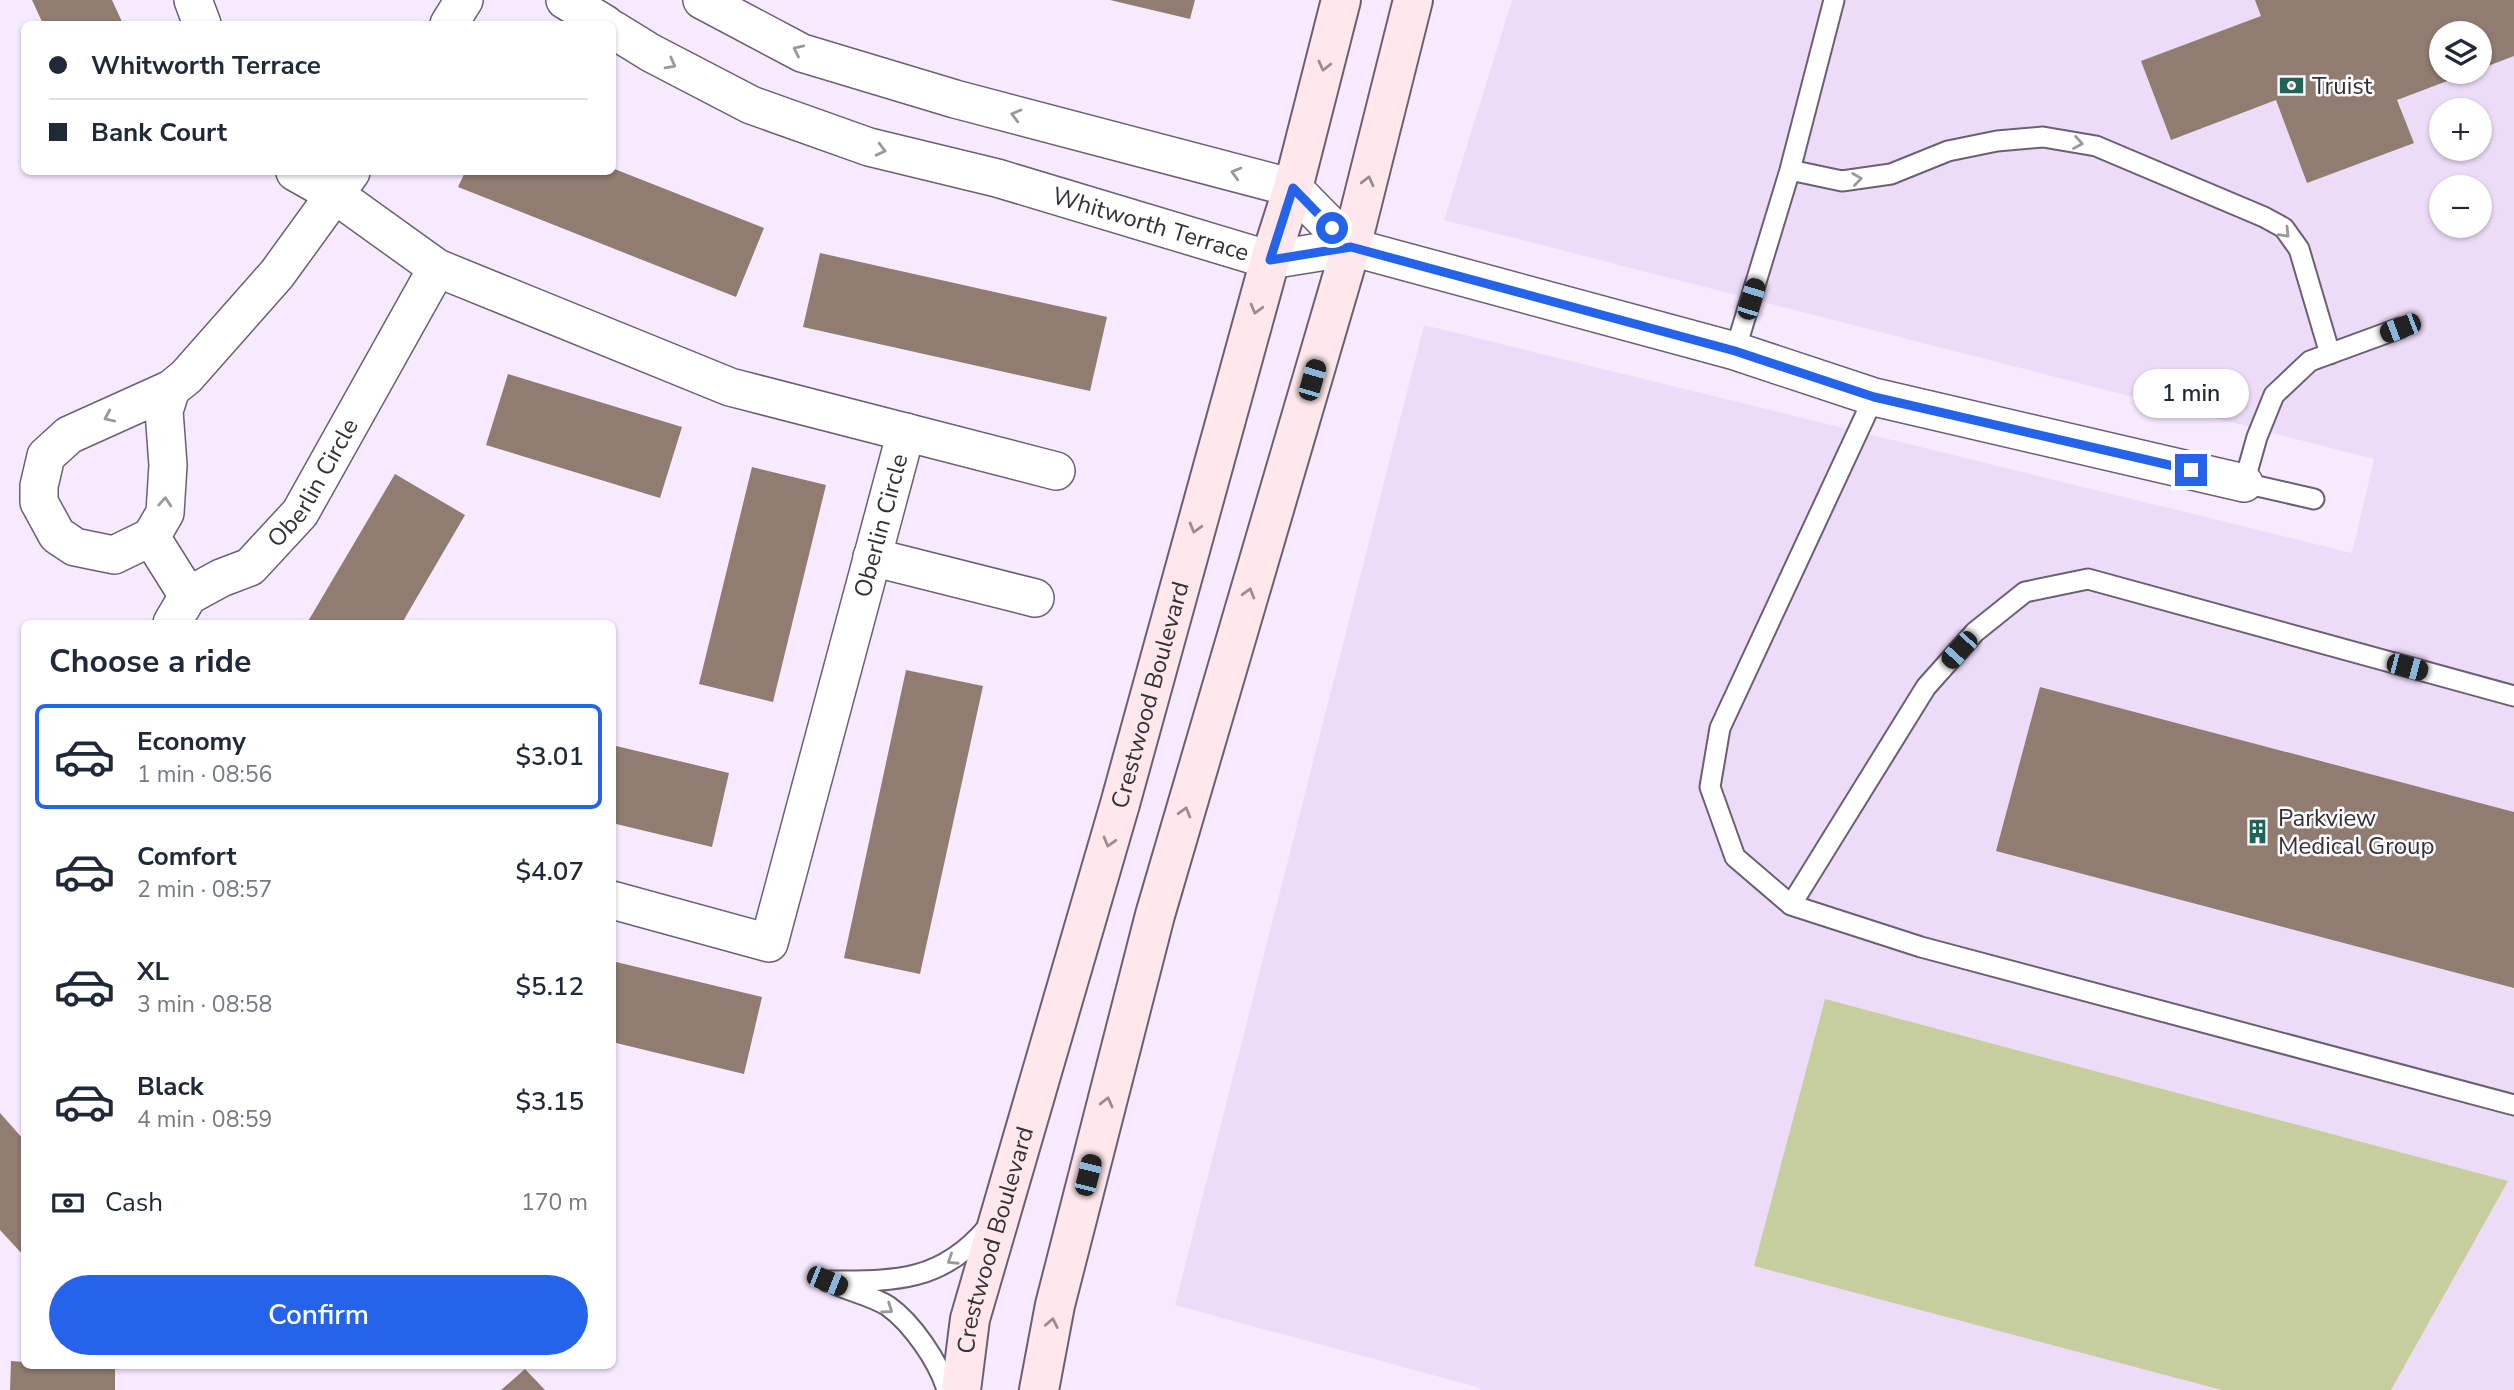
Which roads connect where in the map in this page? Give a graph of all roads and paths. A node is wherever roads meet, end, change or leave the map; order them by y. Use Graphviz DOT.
graph roads {
  1 [pos="193,0"];
  2 [pos="464,0"];
  3 [pos="565,0"];
  4 [pos="702,0"];
  5 [pos="1341,0"];
  6 [pos="1413,0"];
  7 [pos="1834,0"];
  8 [pos="201,21"];
  9 [pos="451,21"];
  10 [pos="600,21"];
  11 [pos="616,32"];
  12 [pos="1790,170"];
  13 [pos="308,175"];
  14 [pos="342,183"];
  15 [pos="1293,188"];
  16 [pos="1351,247"];
  17 [pos="1270,260"];
  18 [pos="437,268"];
  19 [pos="2400,328"];
  20 [pos="1735,351"];
  21 [pos="2330,354"];
  22 [pos="171,389"];
  23 [pos="1874,397"];
  24 [pos="906,432"];
  25 [pos="1056,471"];
  26 [pos="2244,483"];
  27 [pos="2314,499"];
  28 [pos="151,537"];
  29 [pos="872,557"];
  30 [pos="1035,597"];
  31 [pos="180,610"];
  32 [pos="2514,696"];
  33 [pos="616,901"];
  34 [pos="1791,905"];
  35 [pos="2514,1105"];
  36 [pos="1001,1213"];
  37 [pos="947,1390"];
  38 [pos="961,1390"];
  39 [pos="1039,1390"];
  1 -- 8 [label="street"];
  2 -- 9 [label="street"];
  3 -- 10 [label="street"];
  15 -- 4 [label="street, one-way"];
  5 -- 15 [label="main road, Crestwood Boulevard, one-way"];
  16 -- 6 [label="main road, one-way"];
  7 -- 12 [label="lane"];
  11 -- 17 [label="street, Whitworth Terrace, one-way"];
  12 -- 20 [label="lane"];
  12 -- 21 [label="lane, one-way"];
  13 -- 14 [label="street, Oberlin Circle"];
  14 -- 18 [label="street, Oberlin Circle"];
  14 -- 22 [label="street"];
  15 -- 16 [label="street"];
  15 -- 17 [label="main road, Crestwood Boulevard"];
  16 -- 17 [label="street, Whitworth Terrace"];
  16 -- 20 [label="street"];
  39 -- 16 [label="main road, one-way"];
  17 -- 36 [label="main road, Crestwood Boulevard, one-way"];
  18 -- 24 [label="street, Oberlin Circle"];
  18 -- 31 [label="street, Oberlin Circle"];
  19 -- 21 [label="lane"];
  20 -- 23 [label="street"];
  21 -- 26 [label="lane"];
  28 -- 22 [label="street, one-way"];
  22 -- 28 [label="street, one-way"];
  23 -- 26 [label="street"];
  23 -- 34 [label="lane"];
  24 -- 25 [label="street"];
  24 -- 29 [label="street, Oberlin Circle"];
  26 -- 27 [label="lane"];
  28 -- 31 [label="street"];
  29 -- 30 [label="street"];
  29 -- 33 [label="street, Oberlin Circle"];
  32 -- 34 [label="lane"];
  34 -- 35 [label="lane"];
  36 -- 37 [label="lane, one-way"];
  36 -- 38 [label="main road, Crestwood Boulevard"];
}
